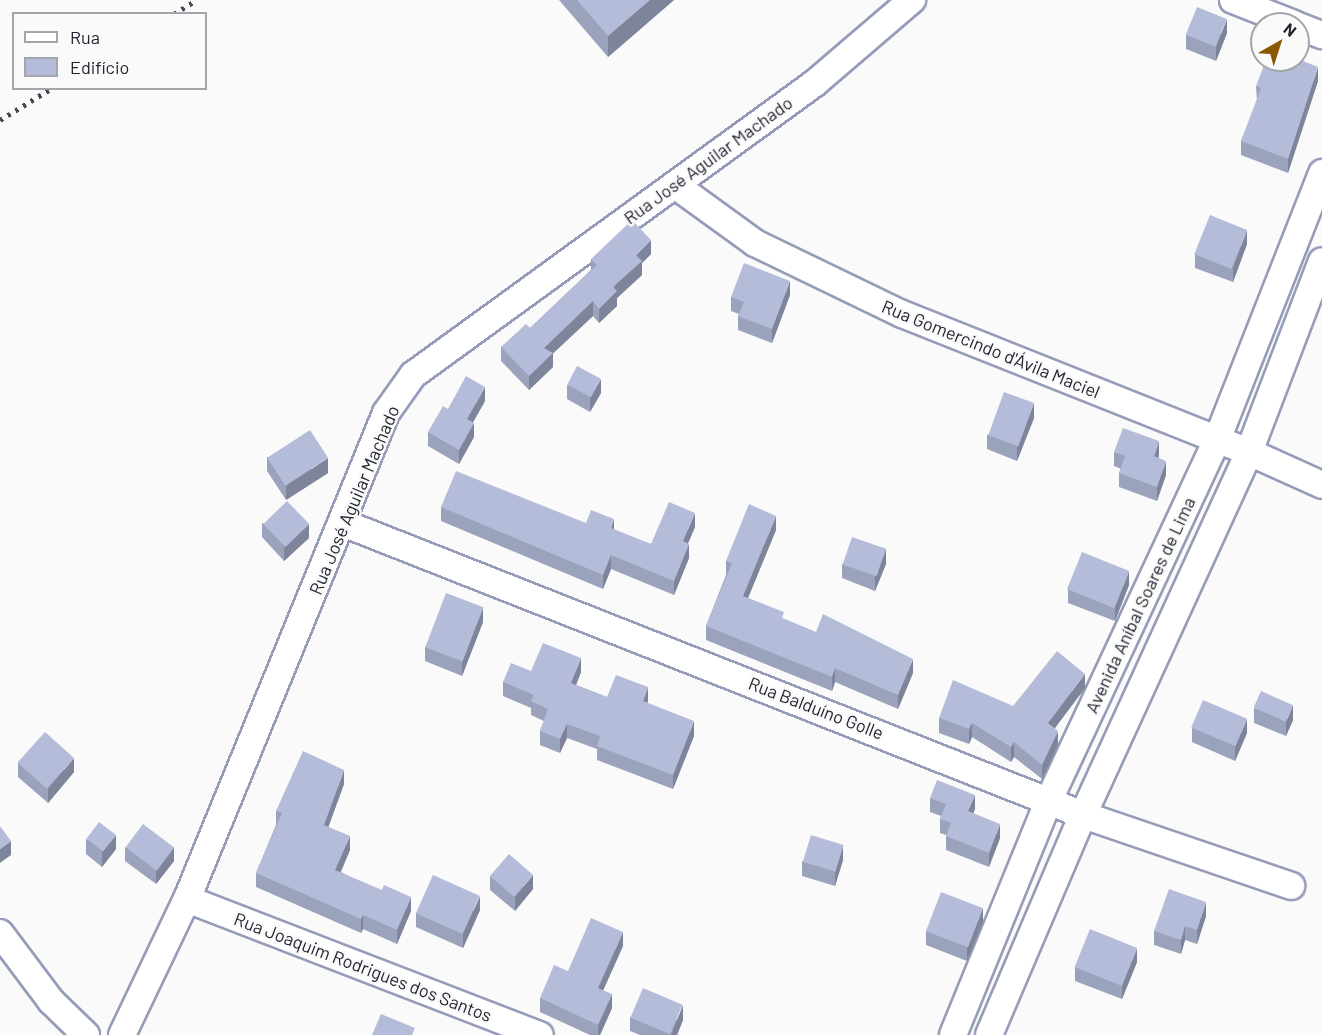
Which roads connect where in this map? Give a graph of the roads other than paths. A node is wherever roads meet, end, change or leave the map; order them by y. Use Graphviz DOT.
graph roads {
  1 [pos="912,0"];
  2 [pos="1233,0"];
  3 [pos="1264,12"];
  4 [pos="1322,173"];
  5 [pos="675,185"];
  6 [pos="1322,261"];
  7 [pos="1217,440"];
  8 [pos="1249,452"];
  9 [pos="1322,485"];
  10 [pos="343,523"];
  11 [pos="1049,800"];
  12 [pos="1083,815"];
  13 [pos="1291,886"];
  14 [pos="187,899"];
  15 [pos="0,933"];
  16 [pos="86,1035"];
  17 [pos="122,1035"];
  18 [pos="540,1035"];
  19 [pos="953,1035"];
  20 [pos="989,1035"];
  1 -- 5 [label="street, Rua José Aguilar Machado"];
  2 -- 3 [label="street"];
  4 -- 7 [label="street, Avenida Aníbal Soares de Lima"];
  5 -- 7 [label="street, Rua Gomercindo d'Ávila Maciel"];
  5 -- 10 [label="street, Rua José Aguilar Machado"];
  6 -- 8 [label="street, Avenida Aníbal Soares de Lima"];
  7 -- 8 [label="street, Rua Gomercindo d'Ávila Maciel"];
  7 -- 11 [label="street, Avenida Aníbal Soares de Lima"];
  8 -- 9 [label="street, Rua Gomercindo d'Ávila Maciel"];
  8 -- 12 [label="street, Avenida Aníbal Soares de Lima"];
  10 -- 11 [label="street, Rua Balduíno Golle"];
  10 -- 14 [label="street, Rua José Aguilar Machado"];
  11 -- 12 [label="street, Rua Balduíno Golle"];
  11 -- 19 [label="street, Avenida Aníbal Soares de Lima"];
  12 -- 13 [label="street, Rua Balduíno Golle"];
  12 -- 20 [label="street, Avenida Aníbal Soares de Lima"];
  14 -- 17 [label="street, Rua José Aguilar Machado"];
  14 -- 18 [label="street, Rua Joaquim Rodrigues dos Santos"];
  15 -- 16 [label="street"];
}
